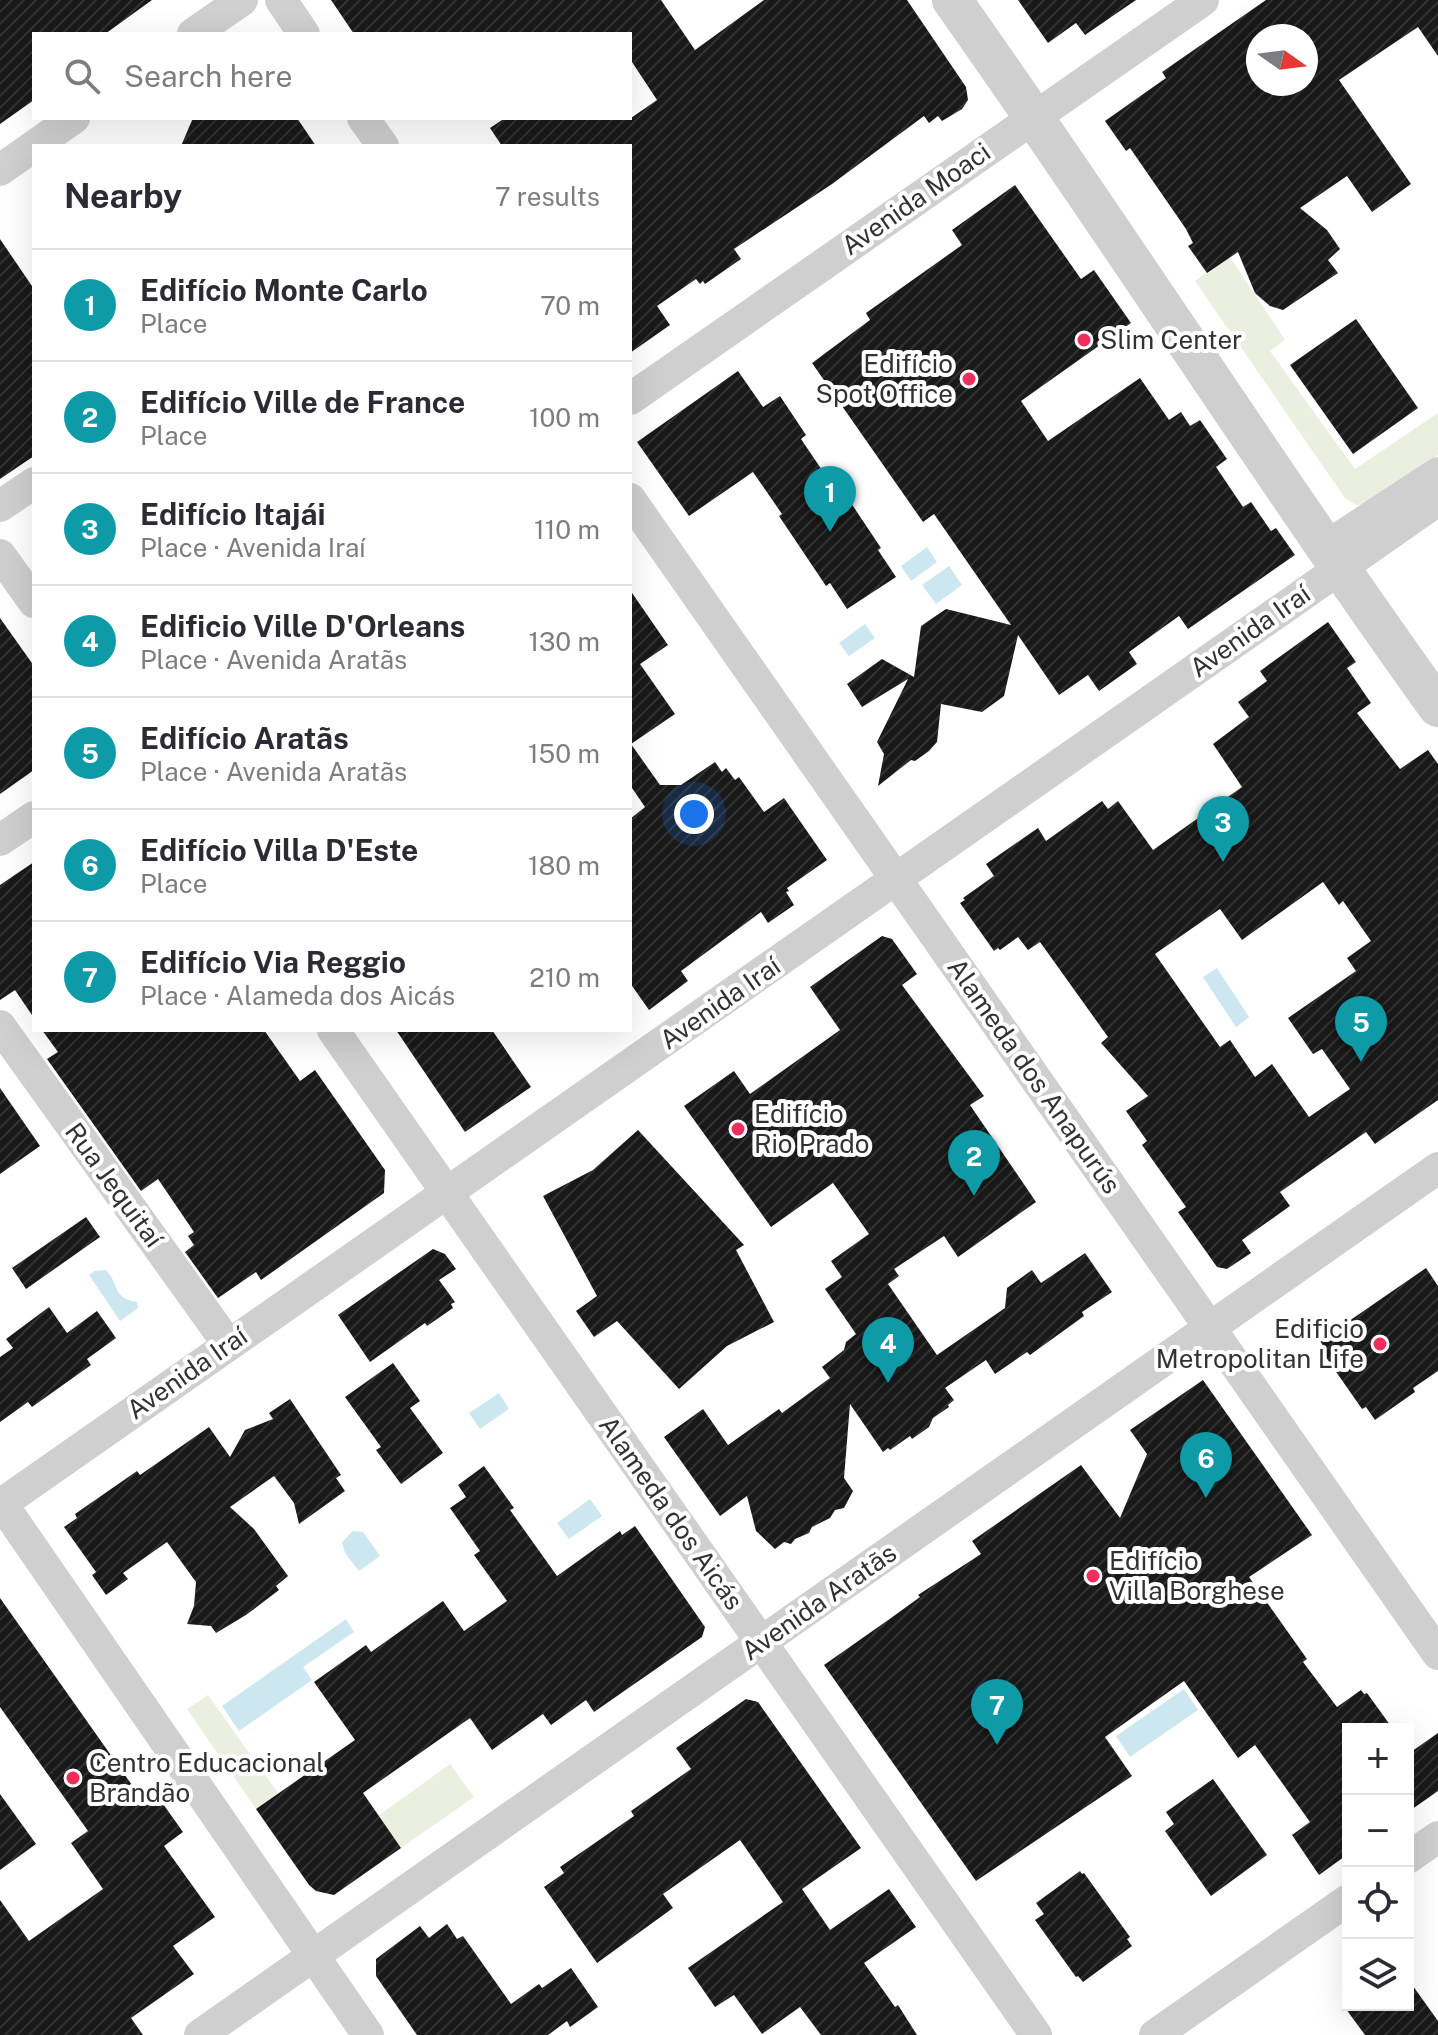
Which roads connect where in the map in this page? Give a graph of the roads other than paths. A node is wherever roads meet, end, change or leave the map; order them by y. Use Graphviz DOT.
graph roads {
  1 [pos="242,0"];
  2 [pos="281,0"];
  3 [pos="952,0"];
  4 [pos="1198,2"];
  5 [pos="196,32"];
  6 [pos="303,32"];
  7 [pos="1034,116"];
  8 [pos="71,120"];
  9 [pos="364,120"];
  10 [pos="37,144"];
  11 [pos="382,144"];
  12 [pos="32,147"];
  13 [pos="0,170"];
  14 [pos="632,398"];
  15 [pos="1438,473"];
  16 [pos="32,484"];
  17 [pos="1438,500"];
  18 [pos="632,502"];
  19 [pos="0,506"];
  20 [pos="0,555"];
  21 [pos="1332,559"];
  22 [pos="32,599"];
  23 [pos="1438,707"];
  24 [pos="32,818"];
  25 [pos="0,840"];
  26 [pos="896,879"];
  27 [pos="0,1026"];
  28 [pos="334,1032"];
  29 [pos="1438,1168"];
  30 [pos="447,1194"];
  31 [pos="1209,1328"];
  32 [pos="228,1344"];
  33 [pos="1,1503"];
  34 [pos="761,1643"];
  35 [pos="1438,1654"];
  36 [pos="1438,1837"];
  37 [pos="1414,1854"];
  38 [pos="1342,1904"];
  39 [pos="313,1956"];
  40 [pos="200,2035"];
  41 [pos="368,2035"];
  42 [pos="1036,2035"];
  43 [pos="1155,2035"];
  1 -- 5 [label="street"];
  2 -- 6 [label="street"];
  3 -- 7 [label="street"];
  4 -- 7 [label="street, Avenida Moaci"];
  7 -- 14 [label="street, Avenida Moaci"];
  7 -- 21 [label="street"];
  8 -- 10 [label="street"];
  9 -- 11 [label="street"];
  12 -- 13 [label="street"];
  15 -- 21 [label="street"];
  16 -- 19 [label="street"];
  17 -- 21 [label="street, Avenida Iraí"];
  18 -- 26 [label="street, Alameda dos Anapurús"];
  20 -- 22 [label="street"];
  21 -- 23 [label="street"];
  21 -- 26 [label="street, Avenida Iraí"];
  24 -- 25 [label="street"];
  26 -- 30 [label="street, Avenida Iraí"];
  26 -- 31 [label="street, Alameda dos Anapurús"];
  27 -- 32 [label="street, Rua Jequitaí"];
  28 -- 30 [label="street, Alameda dos Aicás"];
  29 -- 31 [label="street, Avenida Aratãs"];
  30 -- 32 [label="street, Avenida Iraí"];
  30 -- 34 [label="street, Alameda dos Aicás"];
  31 -- 34 [label="street, Avenida Aratãs"];
  31 -- 35 [label="street, Alameda dos Anapurús"];
  32 -- 33 [label="street, Avenida Iraí"];
  33 -- 39 [label="street"];
  34 -- 39 [label="street, Avenida Aratãs"];
  34 -- 42 [label="street, Alameda dos Aicás"];
  36 -- 37 [label="street"];
  38 -- 43 [label="street"];
  39 -- 40 [label="street, Avenida Aratãs"];
  39 -- 41 [label="street"];
}
